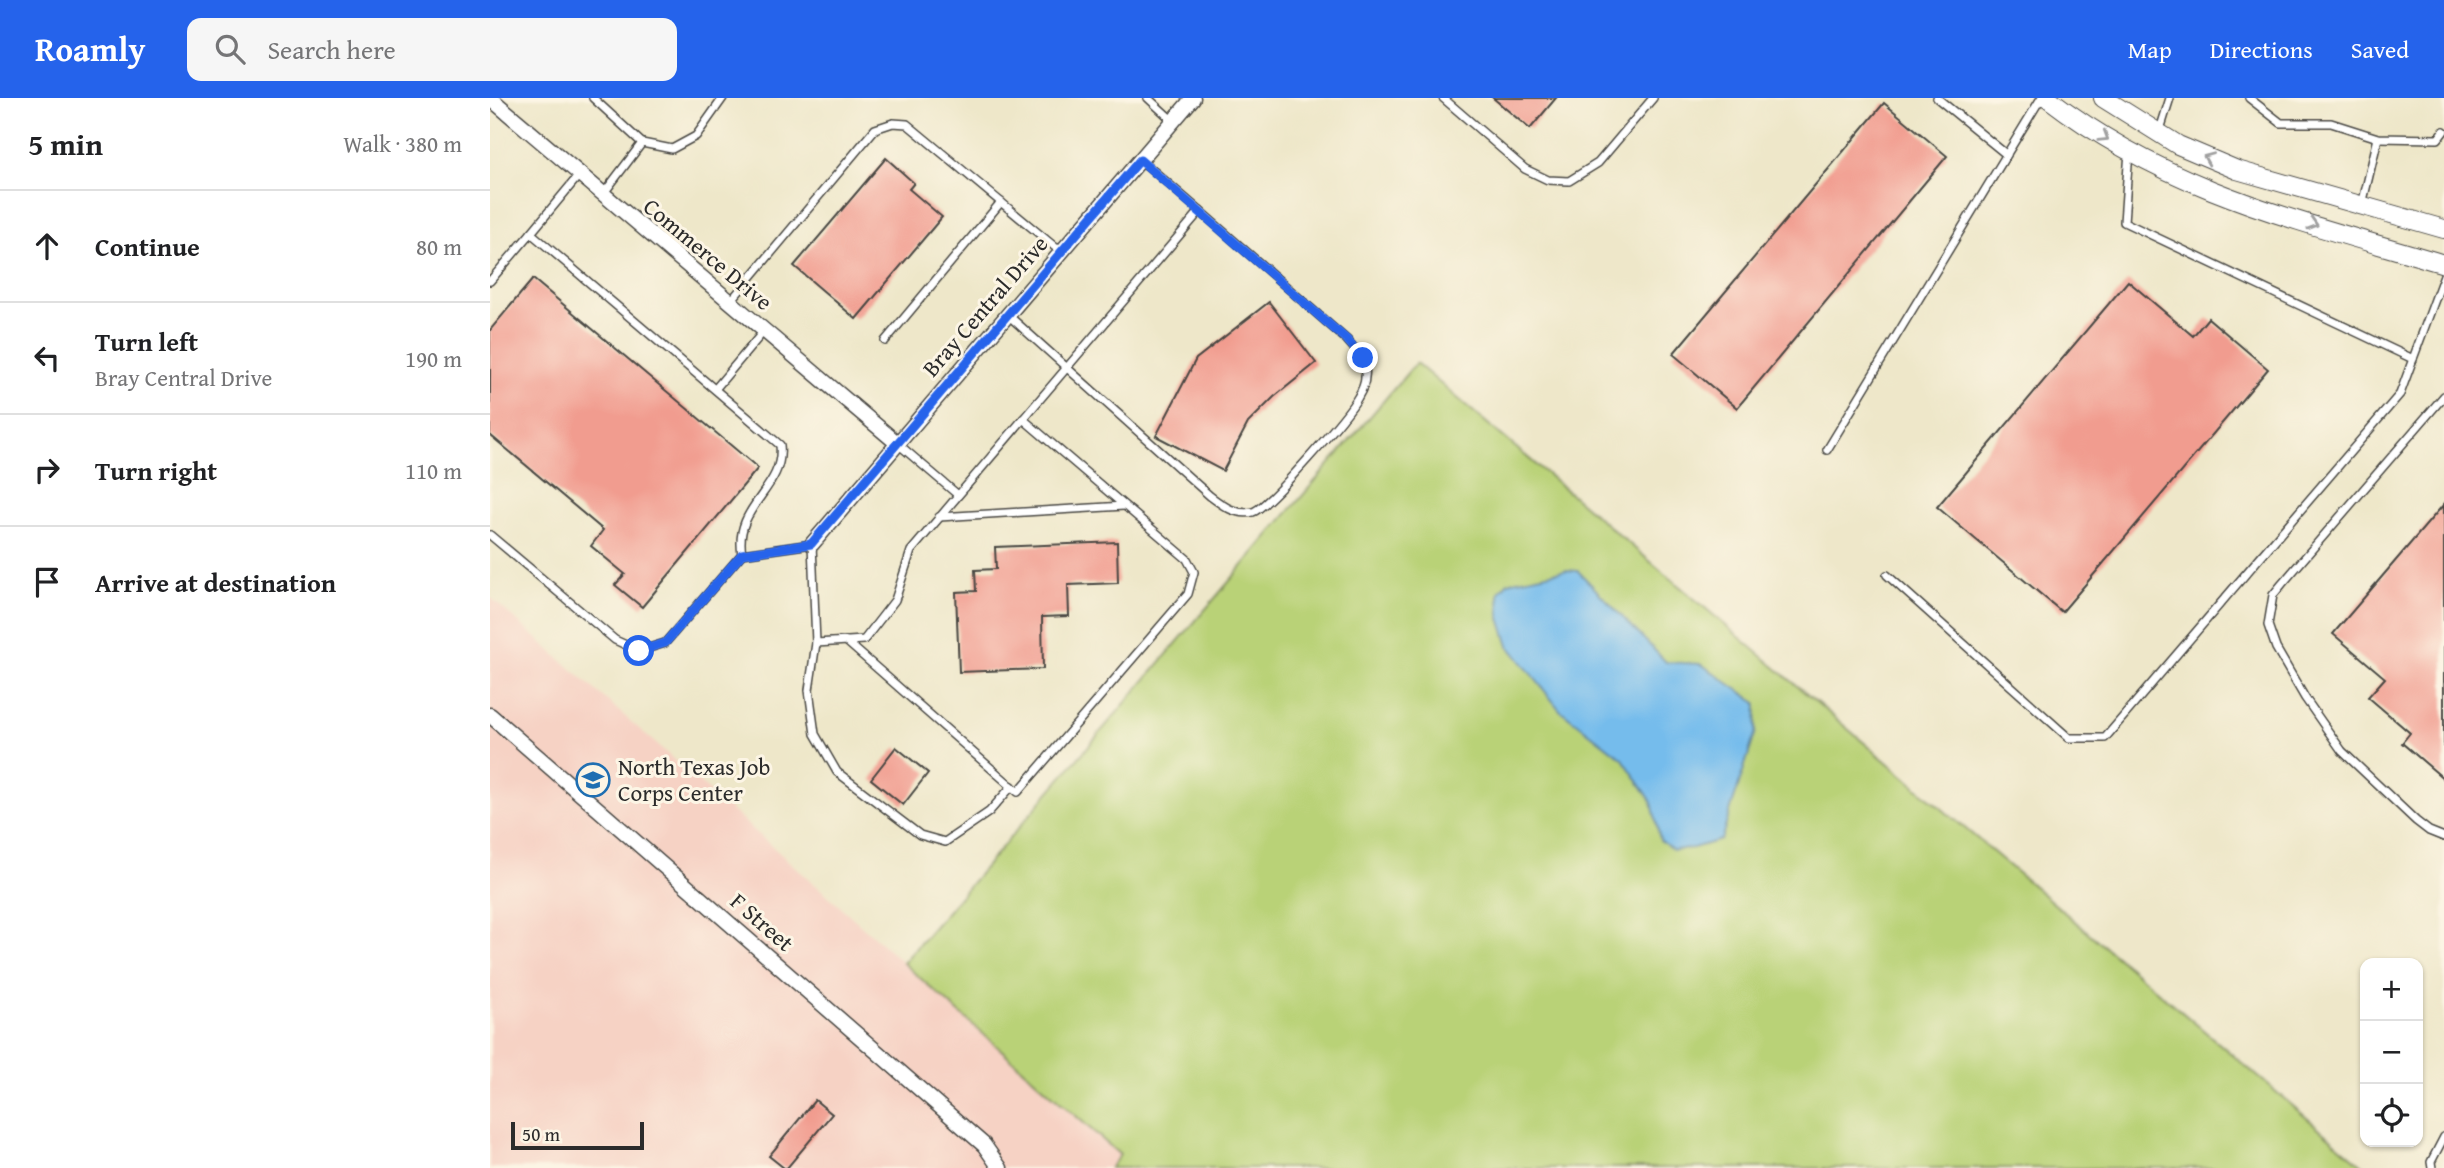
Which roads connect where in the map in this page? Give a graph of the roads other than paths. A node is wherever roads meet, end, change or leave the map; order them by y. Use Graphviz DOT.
graph roads {
  1 [pos="490,98"];
  2 [pos="593,98"];
  3 [pos="723,98"];
  4 [pos="1148,98"];
  5 [pos="1193,98"];
  6 [pos="1443,98"];
  7 [pos="1653,98"];
  8 [pos="1937,98"];
  9 [pos="2041,98"];
  10 [pos="2048,98"];
  11 [pos="2103,98"];
  12 [pos="2170,98"];
  13 [pos="2249,98"];
  14 [pos="1174,121"];
  15 [pos="2444,131"];
  16 [pos="2159,133"];
  17 [pos="2378,138"];
  18 [pos="642,143"];
  19 [pos="2007,155"];
  20 [pos="2136,155"];
  21 [pos="1140,160"];
  22 [pos="580,174"];
  23 [pos="603,194"];
  24 [pos="1001,202"];
  25 [pos="2362,206"];
  26 [pos="1200,211"];
  27 [pos="2444,229"];
  28 [pos="531,233"];
  29 [pos="1061,252"];
  30 [pos="2444,264"];
  31 [pos="2444,275"];
  32 [pos="490,281"];
  33 [pos="730,302"];
  34 [pos="1007,315"];
  35 [pos="764,331"];
  36 [pos="885,341"];
  37 [pos="2413,359"];
  38 [pos="1068,366"];
  39 [pos="716,388"];
  40 [pos="2444,396"];
  41 [pos="1023,419"];
  42 [pos="897,443"];
  43 [pos="1827,450"];
  44 [pos="958,495"];
  45 [pos="1125,506"];
  46 [pos="939,517"];
  47 [pos="490,535"];
  48 [pos="811,544"];
  49 [pos="742,554"];
  50 [pos="1887,575"];
  51 [pos="846,640"];
  52 [pos="816,643"];
  53 [pos="490,715"];
  54 [pos="1012,786"];
  55 [pos="2444,837"];
  56 [pos="2444,1137"];
  57 [pos="1000,1168"];
  58 [pos="2432,1168"];
  1 -- 22 [label="street, Commerce Drive"];
  2 -- 18 [label="lane"];
  3 -- 18 [label="lane"];
  4 -- 14 [label="lane"];
  5 -- 14 [label="street, Bray Central Drive"];
  6 -- 7 [label="lane"];
  8 -- 19 [label="lane"];
  9 -- 19 [label="lane"];
  10 -- 20 [label="street, one-way"];
  11 -- 16 [label="street"];
  12 -- 16 [label="lane"];
  13 -- 17 [label="lane"];
  14 -- 21 [label="street, Bray Central Drive"];
  15 -- 17 [label="lane"];
  16 -- 20 [label="street"];
  25 -- 16 [label="street, one-way"];
  17 -- 25 [label="lane"];
  18 -- 23 [label="lane"];
  19 -- 43 [label="lane"];
  20 -- 30 [label="street, one-way"];
  20 -- 37 [label="lane"];
  21 -- 26 [label="lane"];
  21 -- 29 [label="street, Bray Central Drive"];
  22 -- 23 [label="street, Commerce Drive"];
  22 -- 28 [label="lane"];
  23 -- 33 [label="street, Commerce Drive"];
  24 -- 29 [label="lane"];
  24 -- 33 [label="lane"];
  24 -- 36 [label="lane"];
  25 -- 27 [label="street"];
  26 -- 38 [label="lane"];
  26 -- 38 [label="lane"];
  28 -- 32 [label="lane"];
  28 -- 39 [label="lane"];
  29 -- 34 [label="street, Bray Central Drive"];
  31 -- 37 [label="lane"];
  33 -- 35 [label="street, Commerce Drive"];
  34 -- 38 [label="lane"];
  34 -- 42 [label="street, Bray Central Drive"];
  35 -- 39 [label="lane"];
  35 -- 42 [label="street, Commerce Drive"];
  37 -- 50 [label="lane"];
  38 -- 41 [label="lane"];
  39 -- 49 [label="lane"];
  40 -- 55 [label="lane"];
  41 -- 44 [label="lane"];
  41 -- 45 [label="lane"];
  42 -- 44 [label="lane"];
  42 -- 48 [label="street, Bray Central Drive"];
  44 -- 46 [label="lane"];
  45 -- 46 [label="lane"];
  45 -- 54 [label="lane"];
  46 -- 51 [label="lane"];
  47 -- 49 [label="lane"];
  48 -- 49 [label="lane"];
  48 -- 52 [label="lane"];
  51 -- 52 [label="lane"];
  51 -- 54 [label="lane"];
  52 -- 54 [label="lane"];
  53 -- 57 [label="street, F Street"];
  56 -- 58 [label="lane"];
}
